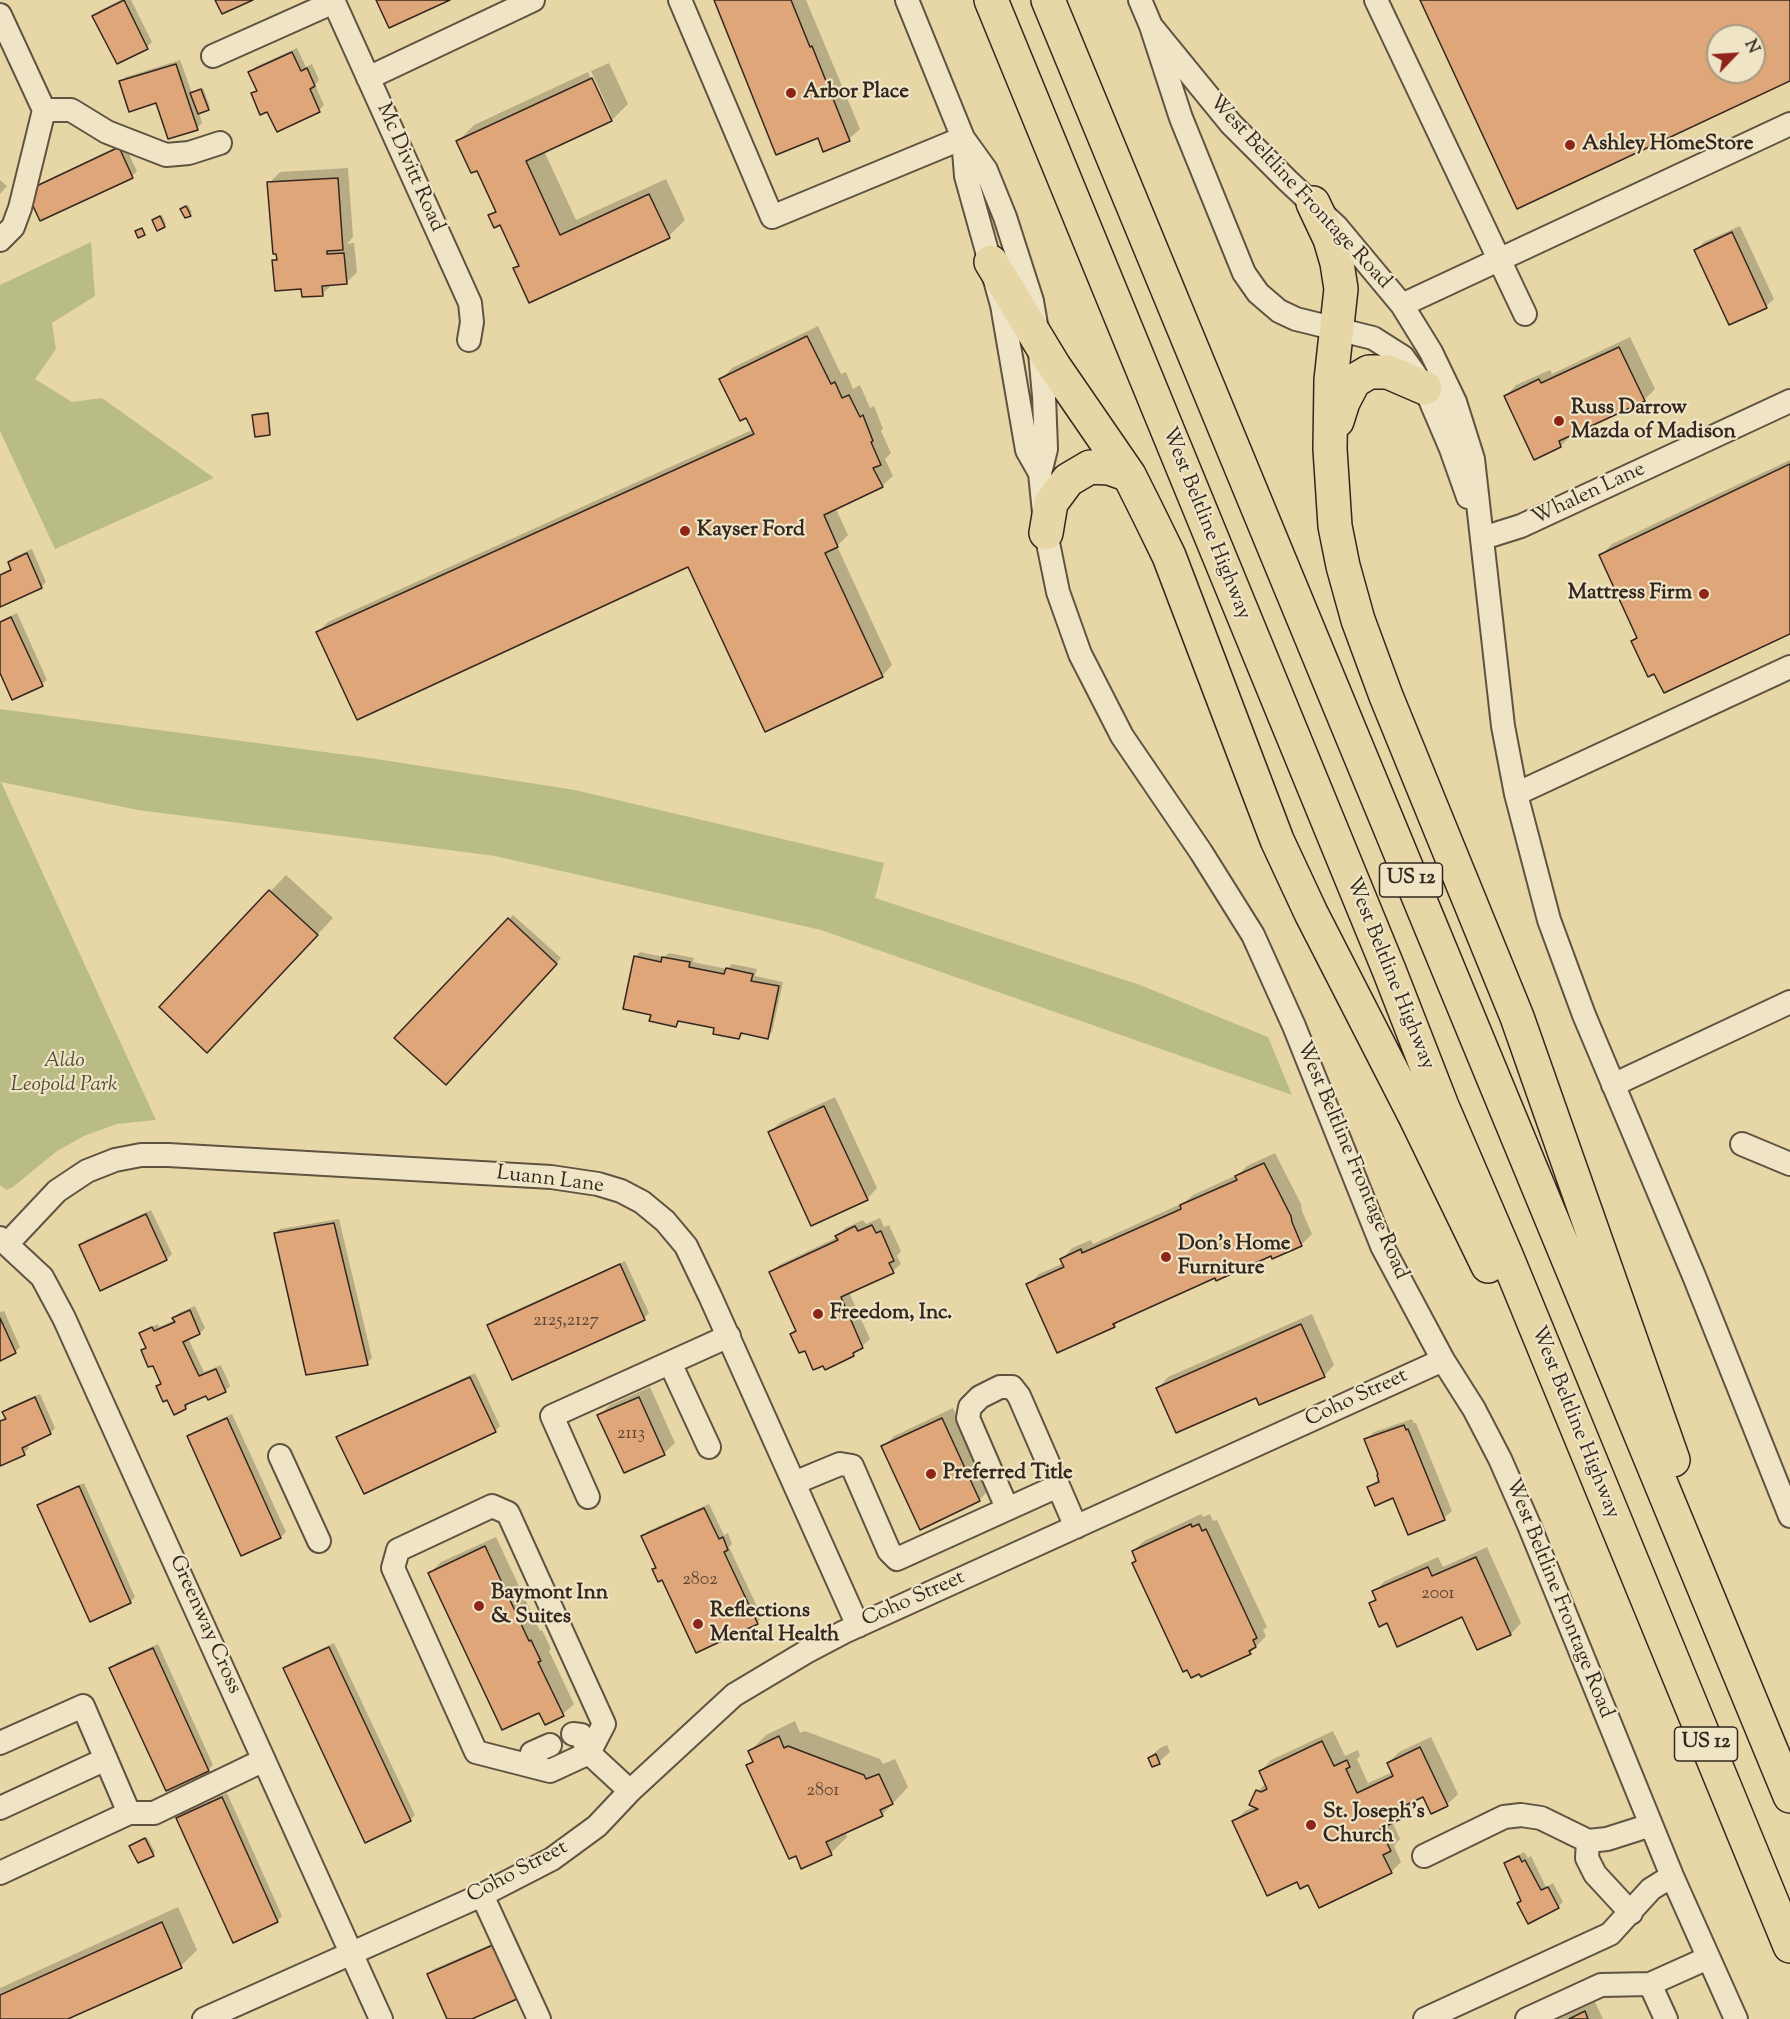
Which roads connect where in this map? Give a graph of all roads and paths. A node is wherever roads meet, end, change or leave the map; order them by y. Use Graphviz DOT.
graph roads {
  1 [pos="533,0"];
  2 [pos="680,0"];
  3 [pos="907,0"];
  4 [pos="991,0"];
  5 [pos="1048,0"];
  6 [pos="1140,0"];
  7 [pos="1376,0"];
  8 [pos="334,1"];
  9 [pos="0,15"];
  10 [pos="1151,26"];
  11 [pos="213,56"];
  12 [pos="368,78"];
  13 [pos="44,110"];
  14 [pos="1790,124"];
  15 [pos="963,138"];
  16 [pos="220,142"];
  17 [pos="1313,203"];
  18 [pos="0,240"];
  19 [pos="1500,258"];
  20 [pos="991,262"];
  21 [pos="1402,304"];
  22 [pos="1525,314"];
  23 [pos="1336,327"];
  24 [pos="469,340"];
  25 [pos="1039,342"];
  26 [pos="1425,388"];
  27 [pos="1790,401"];
  28 [pos="1330,449"];
  29 [pos="1040,473"];
  30 [pos="1128,475"];
  31 [pos="1046,532"];
  32 [pos="1483,538"];
  33 [pos="1790,667"];
  34 [pos="1516,794"];
  35 [pos="1790,1002"];
  36 [pos="1613,1085"];
  37 [pos="1743,1144"];
  38 [pos="1790,1164"];
  39 [pos="4,1241"];
  40 [pos="729,1336"];
  41 [pos="1443,1360"];
  42 [pos="670,1363"];
  43 [pos="709,1447"];
  44 [pos="280,1456"];
  45 [pos="794,1484"];
  46 [pos="1058,1486"];
  47 [pos="588,1497"];
  48 [pos="1007,1508"];
  49 [pos="1789,1510"];
  50 [pos="1077,1527"];
  51 [pos="319,1541"];
  52 [pos="1623,1542"];
  53 [pos="858,1626"];
  54 [pos="573,1734"];
  55 [pos="0,1743"];
  56 [pos="550,1745"];
  57 [pos="589,1753"];
  58 [pos="106,1759"];
  59 [pos="264,1760"];
  60 [pos="1776,1760"];
  61 [pos="529,1766"];
  62 [pos="630,1791"];
  63 [pos="1790,1796"];
  64 [pos="0,1809"];
  65 [pos="129,1813"];
  66 [pos="1651,1825"];
  67 [pos="1588,1842"];
  68 [pos="1424,1857"];
  69 [pos="0,1874"];
  70 [pos="1672,1876"];
  71 [pos="482,1895"];
  72 [pos="1631,1913"];
  73 [pos="1790,1946"];
  74 [pos="351,1952"];
  75 [pos="1708,1958"];
  76 [pos="1650,1984"];
  77 [pos="211,2018"];
  78 [pos="381,2019"];
  79 [pos="539,2019"];
  80 [pos="1425,2019"];
  81 [pos="1527,2019"];
  82 [pos="1666,2019"];
  83 [pos="1736,2019"];
  1 -- 12 [label="street"];
  2 -- 15 [label="street"];
  3 -- 15 [label="street, West Beltline Frontage Road"];
  4 -- 52 [label="highway, West Beltline Highway / US 12"];
  5 -- 60 [label="highway, US 12"];
  6 -- 10 [label="street, West Beltline Frontage Road"];
  7 -- 19 [label="street"];
  8 -- 11 [label="street"];
  8 -- 12 [label="street, Mc Divitt Road"];
  9 -- 13 [label="street"];
  10 -- 17 [label="street, West Beltline Frontage Road"];
  10 -- 23 [label="street, West Beltline Frontage Road"];
  12 -- 24 [label="street, Mc Divitt Road"];
  13 -- 16 [label="street"];
  13 -- 18 [label="street"];
  14 -- 19 [label="street"];
  15 -- 20 [label="street, West Beltline Frontage Road"];
  15 -- 25 [label="street, West Beltline Frontage Road"];
  17 -- 21 [label="street, West Beltline Frontage Road"];
  17 -- 23 [label="highway"];
  19 -- 21 [label="street"];
  19 -- 22 [label="street"];
  20 -- 25 [label="highway"];
  20 -- 29 [label="street, West Beltline Frontage Road"];
  21 -- 32 [label="street, West Beltline Frontage Road"];
  23 -- 26 [label="street, West Beltline Frontage Road"];
  23 -- 28 [label="highway"];
  25 -- 29 [label="street, West Beltline Frontage Road"];
  25 -- 30 [label="highway"];
  26 -- 28 [label="highway"];
  26 -- 32 [label="street, West Beltline Frontage Road"];
  27 -- 32 [label="street, Whalen Lane"];
  28 -- 60 [label="highway"];
  29 -- 31 [label="street, West Beltline Frontage Road"];
  30 -- 31 [label="highway"];
  30 -- 52 [label="highway"];
  31 -- 41 [label="street, West Beltline Frontage Road"];
  32 -- 34 [label="street, West Beltline Frontage Road"];
  33 -- 34 [label="street"];
  34 -- 36 [label="street, West Beltline Frontage Road"];
  35 -- 36 [label="street"];
  36 -- 49 [label="street, West Beltline Frontage Road"];
  37 -- 38 [label="street"];
  39 -- 40 [label="street, Luann Lane"];
  39 -- 59 [label="street, Greenway Cross"];
  40 -- 42 [label="street"];
  40 -- 45 [label="street, Luann Lane"];
  41 -- 50 [label="street, Coho Street"];
  41 -- 66 [label="street, West Beltline Frontage Road"];
  42 -- 43 [label="street"];
  42 -- 47 [label="street"];
  44 -- 51 [label="street"];
  45 -- 48 [label="street"];
  45 -- 53 [label="street, Luann Lane"];
  46 -- 48 [label="street"];
  46 -- 48 [label="street"];
  46 -- 50 [label="street"];
  50 -- 53 [label="street, Coho Street"];
  52 -- 73 [label="highway, West Beltline Highway / US 12"];
  53 -- 62 [label="street, Coho Street"];
  54 -- 57 [label="street"];
  55 -- 58 [label="street"];
  56 -- 61 [label="street"];
  57 -- 61 [label="street"];
  57 -- 61 [label="street"];
  57 -- 62 [label="street"];
  58 -- 64 [label="street"];
  58 -- 65 [label="street"];
  59 -- 65 [label="street"];
  59 -- 74 [label="street, Greenway Cross"];
  60 -- 63 [label="highway, US 12"];
  62 -- 71 [label="street, Coho Street"];
  65 -- 69 [label="street"];
  66 -- 67 [label="street"];
  66 -- 70 [label="street, West Beltline Frontage Road"];
  67 -- 68 [label="street"];
  67 -- 72 [label="street"];
  70 -- 72 [label="street"];
  70 -- 75 [label="street, West Beltline Frontage Road"];
  71 -- 74 [label="street, Coho Street"];
  71 -- 79 [label="street"];
  72 -- 80 [label="street"];
  74 -- 77 [label="street, Coho Street"];
  74 -- 78 [label="street, Greenway Cross"];
  75 -- 76 [label="street"];
  75 -- 83 [label="street, West Beltline Frontage Road"];
  76 -- 81 [label="street"];
  76 -- 82 [label="street"];
}
